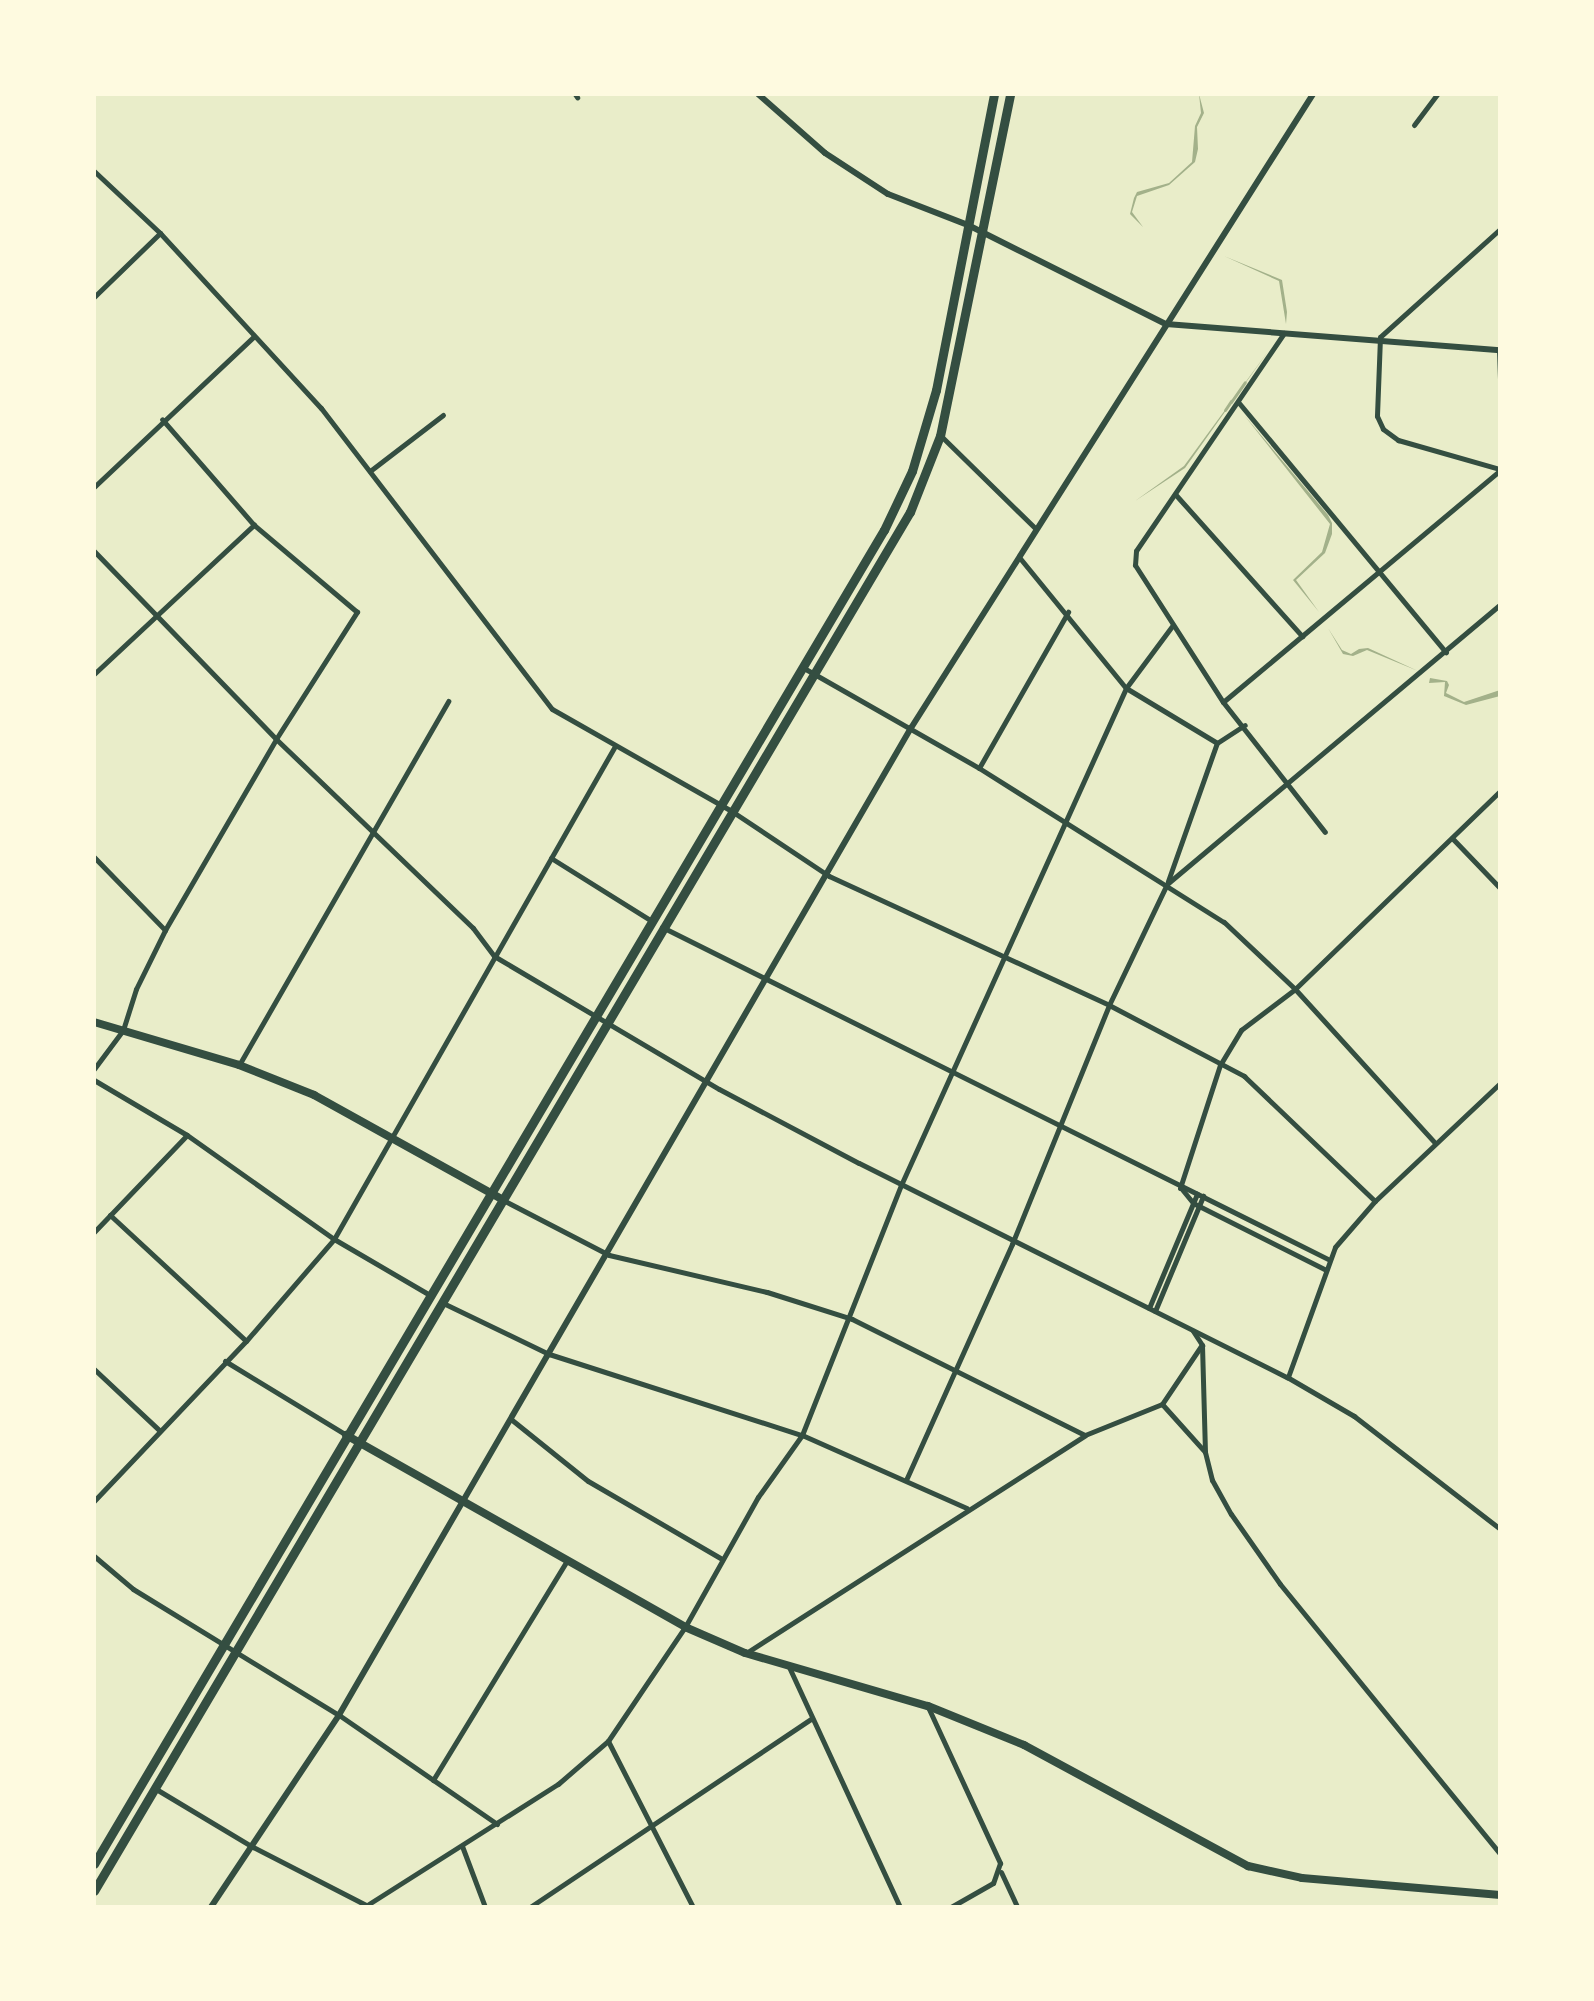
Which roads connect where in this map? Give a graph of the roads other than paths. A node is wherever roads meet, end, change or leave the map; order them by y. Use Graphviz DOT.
graph roads {
  1 [pos="758,94"];
  2 [pos="994,94"];
  3 [pos="1010,94"];
  4 [pos="1313,94"];
  5 [pos="1437,94"];
  6 [pos="1414,125"];
  7 [pos="94,171"];
  8 [pos="968,225"];
  9 [pos="1500,229"];
  10 [pos="984,232"];
  11 [pos="160,233"];
  12 [pos="94,297"];
  13 [pos="1166,324"];
  14 [pos="1285,331"];
  15 [pos="253,337"];
  16 [pos="1380,337"];
  17 [pos="1499,350"];
  18 [pos="1500,382"];
  19 [pos="1239,403"];
  20 [pos="443,415"];
  21 [pos="162,419"];
  22 [pos="940,436"];
  23 [pos="1500,470"];
  24 [pos="370,471"];
  25 [pos="94,487"];
  26 [pos="1175,494"];
  27 [pos="254,525"];
  28 [pos="1036,529"];
  29 [pos="94,551"];
  30 [pos="1019,557"];
  31 [pos="1381,573"];
  32 [pos="1500,605"];
  33 [pos="1068,612"];
  34 [pos="154,615"];
  35 [pos="1172,626"];
  36 [pos="1302,636"];
  37 [pos="1446,652"];
  38 [pos="802,667"];
  39 [pos="815,673"];
  40 [pos="94,674"];
  41 [pos="1126,688"];
  42 [pos="448,701"];
  43 [pos="1223,702"];
  44 [pos="1245,725"];
  45 [pos="911,728"];
  46 [pos="276,739"];
  47 [pos="1217,743"];
  48 [pos="615,746"];
  49 [pos="979,768"];
  50 [pos="1288,781"];
  51 [pos="1500,791"];
  52 [pos="720,804"];
  53 [pos="730,810"];
  54 [pos="1067,824"];
  55 [pos="372,832"];
  56 [pos="1325,832"];
  57 [pos="1452,838"];
  58 [pos="94,857"];
  59 [pos="551,858"];
  60 [pos="100,863"];
  61 [pos="94,869"];
  62 [pos="829,876"];
  63 [pos="1167,884"];
  64 [pos="1500,888"];
  65 [pos="656,924"];
  66 [pos="165,930"];
  67 [pos="494,956"];
  68 [pos="1006,957"];
  69 [pos="766,982"];
  70 [pos="1295,989"];
  71 [pos="1109,1005"];
  72 [pos="595,1016"];
  73 [pos="94,1022"];
  74 [pos="606,1023"];
  75 [pos="123,1030"];
  76 [pos="239,1065"];
  77 [pos="1220,1065"];
  78 [pos="94,1069"];
  79 [pos="953,1071"];
  80 [pos="94,1080"];
  81 [pos="708,1082"];
  82 [pos="1500,1083"];
  83 [pos="1061,1123"];
  84 [pos="187,1135"];
  85 [pos="390,1135"];
  86 [pos="1434,1142"];
  87 [pos="901,1185"];
  88 [pos="1180,1188"];
  89 [pos="490,1193"];
  90 [pos="1200,1195"];
  91 [pos="502,1199"];
  92 [pos="1375,1201"];
  93 [pos="1196,1205"];
  94 [pos="110,1215"];
  95 [pos="94,1232"];
  96 [pos="334,1239"];
  97 [pos="1012,1244"];
  98 [pos="609,1255"];
  99 [pos="1330,1260"];
  100 [pos="1326,1270"];
  101 [pos="428,1294"];
  102 [pos="440,1302"];
  103 [pos="1152,1310"];
  104 [pos="852,1319"];
  105 [pos="1192,1330"];
  106 [pos="246,1341"];
  107 [pos="1202,1345"];
  108 [pos="549,1354"];
  109 [pos="225,1361"];
  110 [pos="94,1369"];
  111 [pos="954,1370"];
  112 [pos="1287,1377"];
  113 [pos="1162,1404"];
  114 [pos="512,1420"];
  115 [pos="159,1430"];
  116 [pos="346,1435"];
  117 [pos="802,1435"];
  118 [pos="1085,1435"];
  119 [pos="360,1443"];
  120 [pos="1205,1452"];
  121 [pos="906,1480"];
  122 [pos="94,1501"];
  123 [pos="462,1505"];
  124 [pos="967,1508"];
  125 [pos="1500,1529"];
  126 [pos="94,1556"];
  127 [pos="722,1559"];
  128 [pos="566,1562"];
  129 [pos="685,1627"];
  130 [pos="222,1644"];
  131 [pos="235,1651"];
  132 [pos="745,1653"];
  133 [pos="789,1667"];
  134 [pos="928,1706"];
  135 [pos="339,1715"];
  136 [pos="812,1718"];
  137 [pos="608,1741"];
  138 [pos="433,1780"];
  139 [pos="155,1788"];
  140 [pos="653,1821"];
  141 [pos="497,1824"];
  142 [pos="462,1846"];
  143 [pos="253,1847"];
  144 [pos="1500,1854"];
  145 [pos="94,1864"];
  146 [pos="999,1874"];
  147 [pos="94,1891"];
  148 [pos="1500,1895"];
  149 [pos="365,1906"];
  150 [pos="211,1907"];
  151 [pos="485,1907"];
  152 [pos="530,1907"];
  153 [pos="693,1907"];
  154 [pos="900,1907"];
  155 [pos="951,1907"];
  156 [pos="1017,1907"];
  1 -- 8 [label="street"];
  2 -- 8 [label="highway"];
  3 -- 10 [label="highway"];
  4 -- 13 [label="street"];
  5 -- 6 [label="street"];
  7 -- 11 [label="street"];
  8 -- 10 [label="street"];
  8 -- 38 [label="highway"];
  9 -- 16 [label="street"];
  10 -- 13 [label="street"];
  10 -- 22 [label="highway"];
  11 -- 12 [label="street"];
  11 -- 15 [label="street"];
  13 -- 14 [label="street"];
  13 -- 28 [label="street"];
  14 -- 16 [label="street"];
  14 -- 19 [label="street"];
  15 -- 21 [label="street"];
  15 -- 24 [label="street"];
  16 -- 17 [label="street"];
  16 -- 23 [label="street"];
  17 -- 18 [label="street"];
  19 -- 26 [label="street"];
  19 -- 31 [label="street"];
  20 -- 24 [label="street"];
  21 -- 25 [label="street"];
  21 -- 27 [label="street"];
  22 -- 28 [label="street"];
  22 -- 39 [label="highway"];
  23 -- 31 [label="street"];
  24 -- 48 [label="street"];
  26 -- 35 [label="street"];
  26 -- 36 [label="street"];
  27 -- 34 [label="street"];
  27 -- 46 [label="street"];
  28 -- 30 [label="street"];
  29 -- 34 [label="street"];
  30 -- 33 [label="street"];
  30 -- 45 [label="street"];
  31 -- 36 [label="street"];
  31 -- 37 [label="street"];
  32 -- 37 [label="street"];
  33 -- 41 [label="street"];
  33 -- 49 [label="street"];
  34 -- 40 [label="street"];
  34 -- 46 [label="street"];
  35 -- 41 [label="street"];
  35 -- 43 [label="street"];
  36 -- 43 [label="street"];
  37 -- 50 [label="street"];
  38 -- 39 [label="street"];
  38 -- 52 [label="highway"];
  39 -- 45 [label="street"];
  39 -- 53 [label="highway"];
  41 -- 47 [label="street"];
  41 -- 54 [label="street"];
  42 -- 55 [label="street"];
  43 -- 44 [label="street"];
  44 -- 47 [label="street"];
  44 -- 50 [label="street"];
  45 -- 49 [label="street"];
  45 -- 62 [label="street"];
  46 -- 55 [label="street"];
  46 -- 66 [label="street"];
  47 -- 63 [label="street"];
  48 -- 52 [label="street"];
  48 -- 59 [label="street"];
  49 -- 54 [label="street"];
  50 -- 56 [label="street"];
  50 -- 63 [label="street"];
  51 -- 57 [label="street"];
  52 -- 53 [label="street"];
  52 -- 65 [label="highway"];
  53 -- 62 [label="street"];
  53 -- 65 [label="highway"];
  54 -- 63 [label="street"];
  54 -- 68 [label="street"];
  55 -- 67 [label="street"];
  55 -- 76 [label="street"];
  57 -- 64 [label="street"];
  57 -- 70 [label="street"];
  58 -- 60 [label="street"];
  59 -- 65 [label="street"];
  59 -- 67 [label="street"];
  60 -- 61 [label="street"];
  60 -- 66 [label="street"];
  62 -- 68 [label="street"];
  62 -- 69 [label="street"];
  63 -- 70 [label="street"];
  63 -- 71 [label="street"];
  65 -- 69 [label="street"];
  65 -- 72 [label="highway"];
  65 -- 74 [label="highway"];
  66 -- 75 [label="street"];
  67 -- 72 [label="street"];
  67 -- 85 [label="street"];
  68 -- 71 [label="street"];
  68 -- 79 [label="street"];
  69 -- 79 [label="street"];
  69 -- 81 [label="street"];
  70 -- 77 [label="street"];
  70 -- 86 [label="street"];
  71 -- 77 [label="street"];
  71 -- 83 [label="street"];
  72 -- 74 [label="street"];
  72 -- 89 [label="highway"];
  73 -- 75 [label="main road"];
  74 -- 81 [label="street"];
  74 -- 91 [label="highway"];
  75 -- 76 [label="main road"];
  75 -- 78 [label="street"];
  76 -- 85 [label="main road"];
  77 -- 88 [label="street"];
  77 -- 92 [label="street"];
  79 -- 83 [label="street"];
  79 -- 87 [label="street"];
  80 -- 84 [label="street"];
  81 -- 87 [label="street"];
  81 -- 98 [label="street"];
  82 -- 86 [label="street"];
  83 -- 88 [label="street"];
  83 -- 97 [label="street"];
  84 -- 94 [label="street"];
  84 -- 96 [label="street"];
  85 -- 89 [label="main road"];
  85 -- 96 [label="street"];
  86 -- 92 [label="street"];
  87 -- 97 [label="street"];
  87 -- 104 [label="street"];
  88 -- 90 [label="street"];
  88 -- 93 [label="street"];
  89 -- 91 [label="main road"];
  89 -- 101 [label="highway"];
  90 -- 93 [label="street"];
  90 -- 99 [label="street"];
  91 -- 98 [label="street"];
  91 -- 102 [label="highway"];
  92 -- 99 [label="street"];
  93 -- 100 [label="street"];
  93 -- 103 [label="street"];
  94 -- 95 [label="street"];
  94 -- 106 [label="street"];
  96 -- 101 [label="street"];
  96 -- 106 [label="street"];
  97 -- 103 [label="street"];
  97 -- 111 [label="street"];
  98 -- 104 [label="street"];
  98 -- 108 [label="street"];
  99 -- 100 [label="street"];
  100 -- 112 [label="street"];
  101 -- 116 [label="highway"];
  102 -- 108 [label="street"];
  102 -- 119 [label="highway"];
  103 -- 105 [label="street"];
  104 -- 111 [label="street"];
  104 -- 117 [label="street"];
  105 -- 107 [label="street"];
  105 -- 112 [label="street"];
  106 -- 109 [label="street"];
  107 -- 113 [label="street"];
  107 -- 120 [label="street"];
  108 -- 114 [label="street"];
  108 -- 117 [label="street"];
  109 -- 115 [label="street"];
  109 -- 116 [label="street"];
  110 -- 115 [label="street"];
  111 -- 118 [label="street"];
  111 -- 121 [label="street"];
  112 -- 125 [label="street"];
  113 -- 118 [label="street"];
  113 -- 120 [label="street"];
  114 -- 123 [label="street"];
  114 -- 127 [label="street"];
  115 -- 122 [label="street"];
  116 -- 119 [label="main road"];
  116 -- 130 [label="highway"];
  117 -- 121 [label="street"];
  117 -- 127 [label="street"];
  118 -- 124 [label="street"];
  119 -- 123 [label="main road"];
  119 -- 131 [label="highway"];
  120 -- 144 [label="street"];
  121 -- 124 [label="street"];
  123 -- 128 [label="main road"];
  123 -- 135 [label="street"];
  124 -- 132 [label="street"];
  126 -- 130 [label="street"];
  127 -- 129 [label="street"];
  128 -- 129 [label="main road"];
  128 -- 138 [label="street"];
  129 -- 132 [label="main road"];
  129 -- 137 [label="street"];
  130 -- 131 [label="street"];
  130 -- 145 [label="highway"];
  131 -- 135 [label="street"];
  131 -- 139 [label="highway"];
  132 -- 133 [label="main road"];
  133 -- 134 [label="main road"];
  133 -- 136 [label="street"];
  134 -- 146 [label="street"];
  134 -- 148 [label="main road"];
  135 -- 138 [label="street"];
  135 -- 143 [label="street"];
  136 -- 140 [label="street"];
  136 -- 154 [label="street"];
  137 -- 140 [label="street"];
  137 -- 141 [label="street"];
  138 -- 141 [label="street"];
  139 -- 143 [label="street"];
  139 -- 147 [label="highway"];
  140 -- 152 [label="street"];
  140 -- 153 [label="street"];
  141 -- 142 [label="street"];
  142 -- 149 [label="street"];
  142 -- 151 [label="street"];
  143 -- 149 [label="street"];
  143 -- 150 [label="street"];
  146 -- 155 [label="street"];
  146 -- 156 [label="street"];
}
